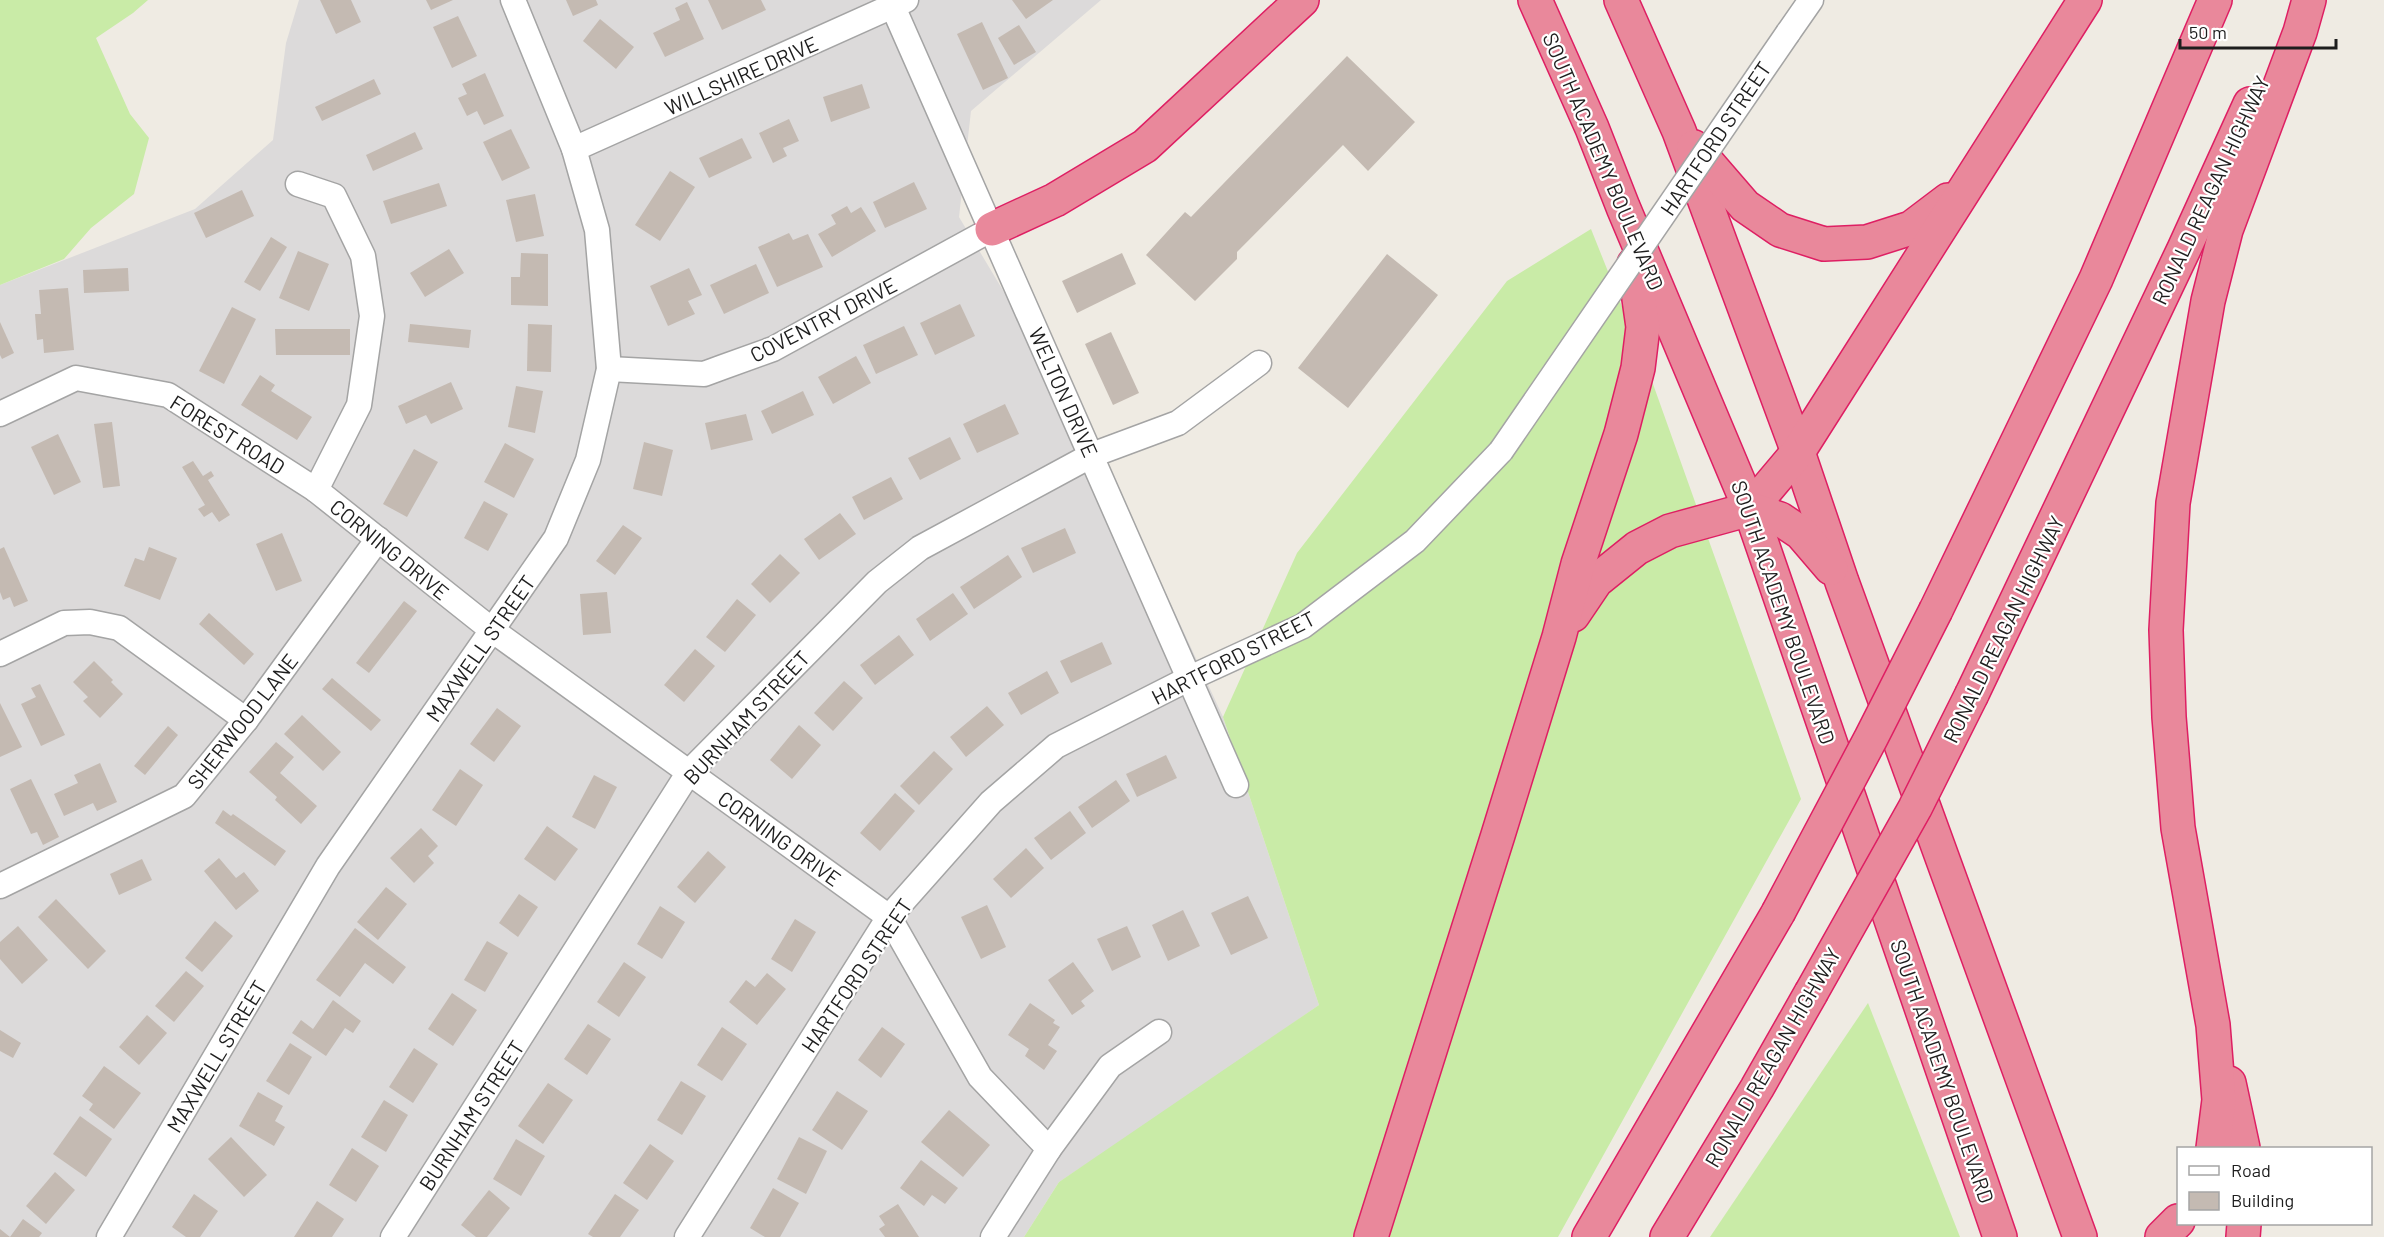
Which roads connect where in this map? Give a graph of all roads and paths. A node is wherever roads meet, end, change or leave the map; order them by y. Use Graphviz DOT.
graph roads {
  1 [pos="513,0"];
  2 [pos="1302,0"];
  3 [pos="1511,0"];
  4 [pos="1535,0"];
  5 [pos="1621,0"];
  6 [pos="1811,0"];
  7 [pos="2085,0"];
  8 [pos="2215,0"];
  9 [pos="2296,0"];
  10 [pos="2309,0"];
  11 [pos="897,2"];
  12 [pos="1631,15"];
  13 [pos="1592,128"];
  14 [pos="1679,131"];
  15 [pos="574,149"];
  16 [pos="298,184"];
  17 [pos="1964,188"];
  18 [pos="1623,207"];
  19 [pos="992,229"];
  20 [pos="1259,363"];
  21 [pos="609,369"];
  22 [pos="0,414"];
  23 [pos="1798,452"];
  24 [pos="1092,455"];
  25 [pos="316,490"];
  26 [pos="1750,509"];
  27 [pos="378,539"];
  28 [pos="1842,582"];
  29 [pos="492,630"];
  30 [pos="1559,637"];
  31 [pos="0,654"];
  32 [pos="1190,678"];
  33 [pos="246,720"];
  34 [pos="689,772"];
  35 [pos="1236,785"];
  36 [pos="0,886"];
  37 [pos="889,917"];
  38 [pos="2213,1025"];
  39 [pos="1159,1032"];
  40 [pos="2213,1147"];
  41 [pos="2243,1147"];
  42 [pos="1049,1149"];
  43 [pos="2177,1222"];
  44 [pos="109,1237"];
  45 [pos="393,1237"];
  46 [pos="687,1237"];
  47 [pos="993,1237"];
  48 [pos="1371,1237"];
  49 [pos="1589,1237"];
  50 [pos="1667,1237"];
  51 [pos="2000,1237"];
  52 [pos="2080,1237"];
  53 [pos="2162,1237"];
  1 -- 15 [label="street, MAXWELL STREET"];
  2 -- 19 [label="highway"];
  3 -- 13 [label="highway"];
  4 -- 13 [label="highway, SOUTH ACADEMY BOULEVARD"];
  5 -- 12 [label="highway"];
  6 -- 32 [label="street, HARTFORD STREET, bridge"];
  7 -- 17 [label="highway"];
  8 -- 49 [label="highway, bridge"];
  9 -- 50 [label="highway, RONALD REAGAN HIGHWAY, bridge"];
  10 -- 38 [label="highway"];
  11 -- 15 [label="street, WILLSHIRE DRIVE"];
  11 -- 19 [label="street, WELTON DRIVE"];
  12 -- 14 [label="highway"];
  13 -- 18 [label="highway, SOUTH ACADEMY BOULEVARD"];
  14 -- 17 [label="highway"];
  14 -- 23 [label="highway"];
  15 -- 21 [label="street, MAXWELL STREET"];
  16 -- 25 [label="street"];
  17 -- 23 [label="highway"];
  18 -- 26 [label="highway, SOUTH ACADEMY BOULEVARD"];
  18 -- 30 [label="highway"];
  19 -- 21 [label="street, COVENTRY DRIVE"];
  19 -- 24 [label="street, WELTON DRIVE"];
  20 -- 24 [label="street, BURNHAM STREET"];
  21 -- 29 [label="street, MAXWELL STREET"];
  22 -- 25 [label="street, FOREST ROAD"];
  23 -- 26 [label="highway"];
  23 -- 28 [label="highway"];
  24 -- 32 [label="street, WELTON DRIVE"];
  24 -- 34 [label="street, BURNHAM STREET"];
  25 -- 27 [label="street, CORNING DRIVE"];
  26 -- 28 [label="highway"];
  26 -- 30 [label="highway"];
  26 -- 51 [label="highway, SOUTH ACADEMY BOULEVARD"];
  27 -- 29 [label="street, CORNING DRIVE"];
  27 -- 33 [label="street, SHERWOOD LANE"];
  28 -- 52 [label="highway"];
  29 -- 34 [label="street, CORNING DRIVE"];
  29 -- 44 [label="street, MAXWELL STREET"];
  30 -- 48 [label="highway"];
  31 -- 33 [label="street"];
  32 -- 35 [label="street, WELTON DRIVE"];
  32 -- 37 [label="street, HARTFORD STREET"];
  33 -- 36 [label="street, SHERWOOD LANE"];
  34 -- 37 [label="street, CORNING DRIVE"];
  34 -- 45 [label="street, BURNHAM STREET"];
  37 -- 42 [label="street, CORNING DRIVE"];
  37 -- 46 [label="street, HARTFORD STREET"];
  38 -- 40 [label="highway"];
  38 -- 41 [label="highway"];
  39 -- 42 [label="street"];
  42 -- 47 [label="street"];
  43 -- 53 [label="highway"];
}
